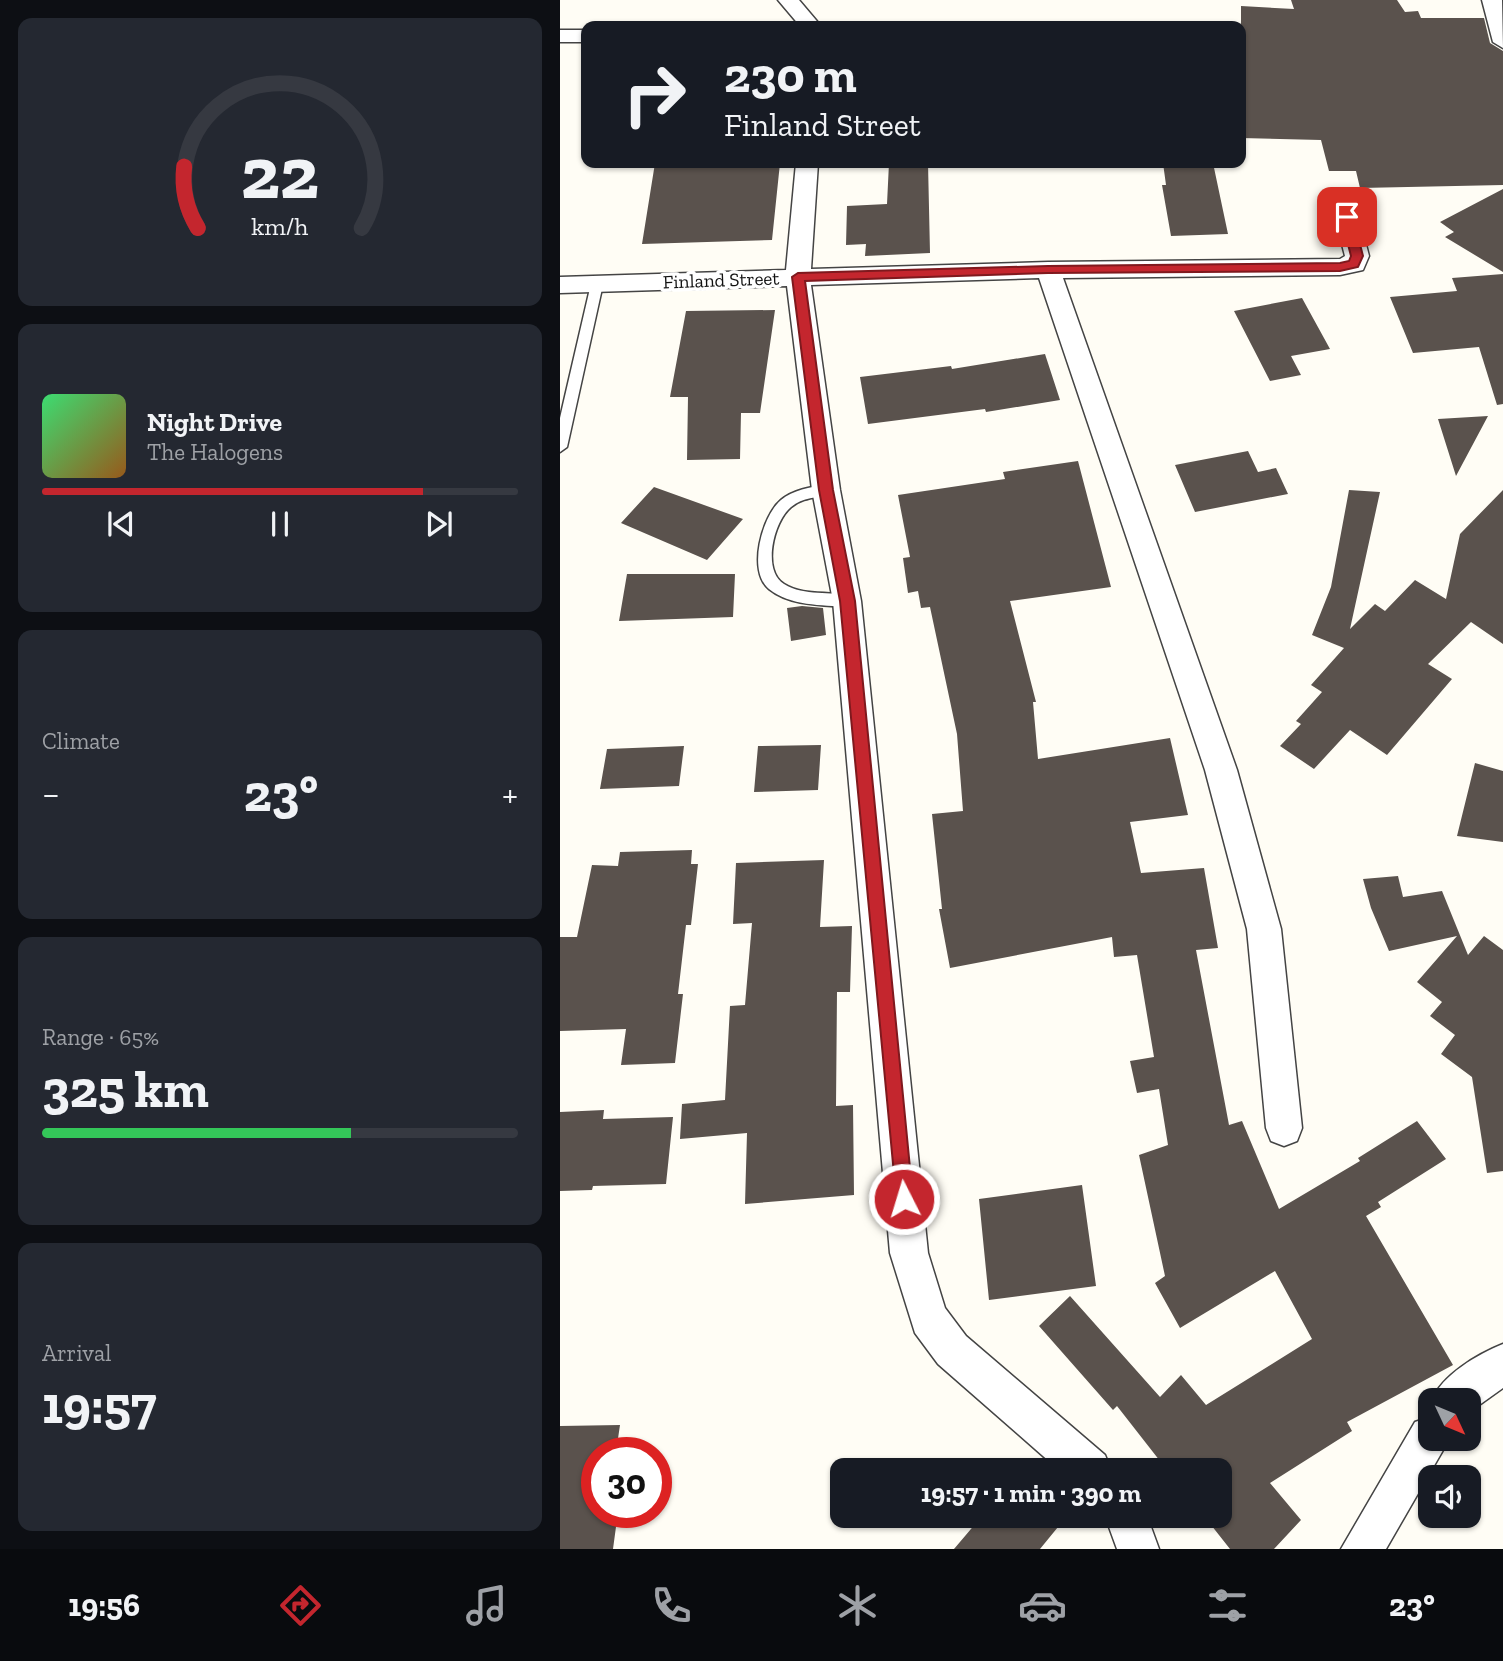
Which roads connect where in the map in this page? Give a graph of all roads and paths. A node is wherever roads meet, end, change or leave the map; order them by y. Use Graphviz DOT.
graph roads {
  1 [pos="788,0"];
  2 [pos="1492,0"];
  3 [pos="807,21"];
  4 [pos="560,36"];
  5 [pos="581,36"];
  6 [pos="1503,43"];
  7 [pos="807,168"];
  8 [pos="1341,194"];
  9 [pos="1048,270"];
  10 [pos="798,277"];
  11 [pos="597,284"];
  12 [pos="560,285"];
  13 [pos="560,447"];
  14 [pos="826,490"];
  15 [pos="848,601"];
  16 [pos="1284,1128"];
  17 [pos="1503,1364"];
  18 [pos="1469,1388"];
  19 [pos="1422,1451"];
  20 [pos="1076,1458"];
  21 [pos="1130,1528"];
  22 [pos="1138,1549"];
  23 [pos="1362,1549"];
  1 -- 3 [label="street"];
  2 -- 6 [label="street"];
  4 -- 5 [label="street"];
  7 -- 10 [label="street"];
  8 -- 9 [label="street, Finland Street"];
  9 -- 10 [label="street, Finland Street"];
  9 -- 16 [label="street"];
  10 -- 11 [label="street, Finland Street"];
  10 -- 14 [label="street"];
  11 -- 12 [label="street, Finland Street"];
  11 -- 13 [label="lane"];
  14 -- 15 [label="street"];
  14 -- 15 [label="lane"];
  15 -- 20 [label="street"];
  17 -- 18 [label="street"];
  19 -- 23 [label="street"];
  21 -- 22 [label="street"];
}
